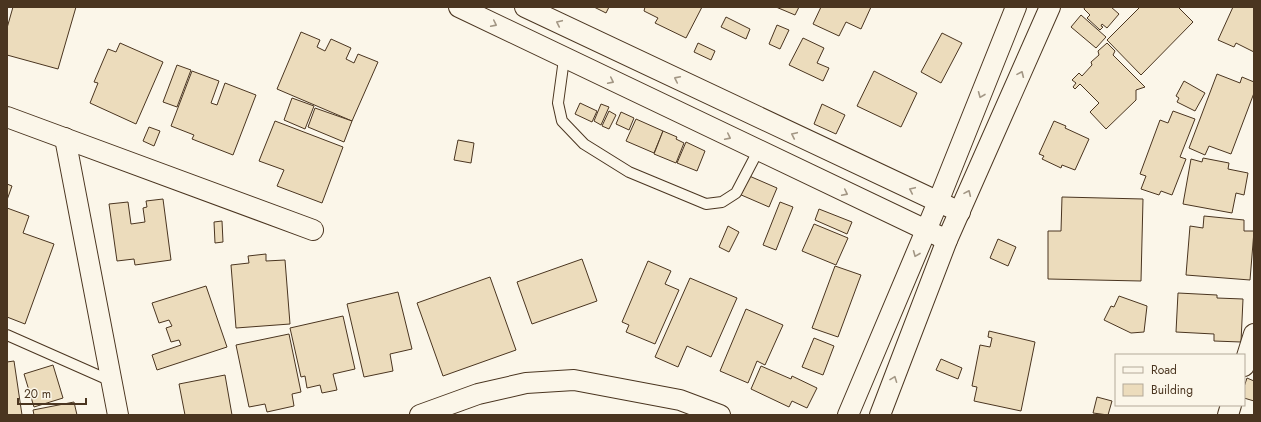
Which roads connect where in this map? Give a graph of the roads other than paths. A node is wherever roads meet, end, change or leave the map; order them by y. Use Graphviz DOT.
graph roads {
  1 [pos="459,7"];
  2 [pos="524,7"];
  3 [pos="1016,7"];
  4 [pos="1050,7"];
  5 [pos="564,59"];
  6 [pos="7,117"];
  7 [pos="65,138"];
  8 [pos="758,151"];
  9 [pos="938,202"];
  10 [pos="960,212"];
  11 [pos="313,230"];
  12 [pos="925,231"];
  13 [pos="947,240"];
  14 [pos="1254,334"];
  15 [pos="7,335"];
  16 [pos="1245,363"];
  17 [pos="112,381"];
  18 [pos="677,407"];
  19 [pos="118,415"];
  20 [pos="420,415"];
  21 [pos="720,415"];
  22 [pos="848,415"];
  23 [pos="880,415"];
  1 -- 5 [label="street, one-way"];
  9 -- 2 [label="street, one-way"];
  3 -- 9 [label="street, one-way"];
  10 -- 4 [label="street, one-way"];
  5 -- 8 [label="street, one-way"];
  5 -- 8 [label="lane"];
  6 -- 7 [label="street"];
  7 -- 11 [label="street"];
  7 -- 17 [label="street"];
  8 -- 12 [label="street, one-way"];
  9 -- 10 [label="street"];
  9 -- 12 [label="street"];
  10 -- 13 [label="street"];
  12 -- 13 [label="street"];
  12 -- 22 [label="street, one-way"];
  23 -- 13 [label="street, one-way"];
  14 -- 16 [label="street"];
  15 -- 17 [label="lane"];
  17 -- 19 [label="street"];
  18 -- 20 [label="street"];
  18 -- 21 [label="street"];
}
